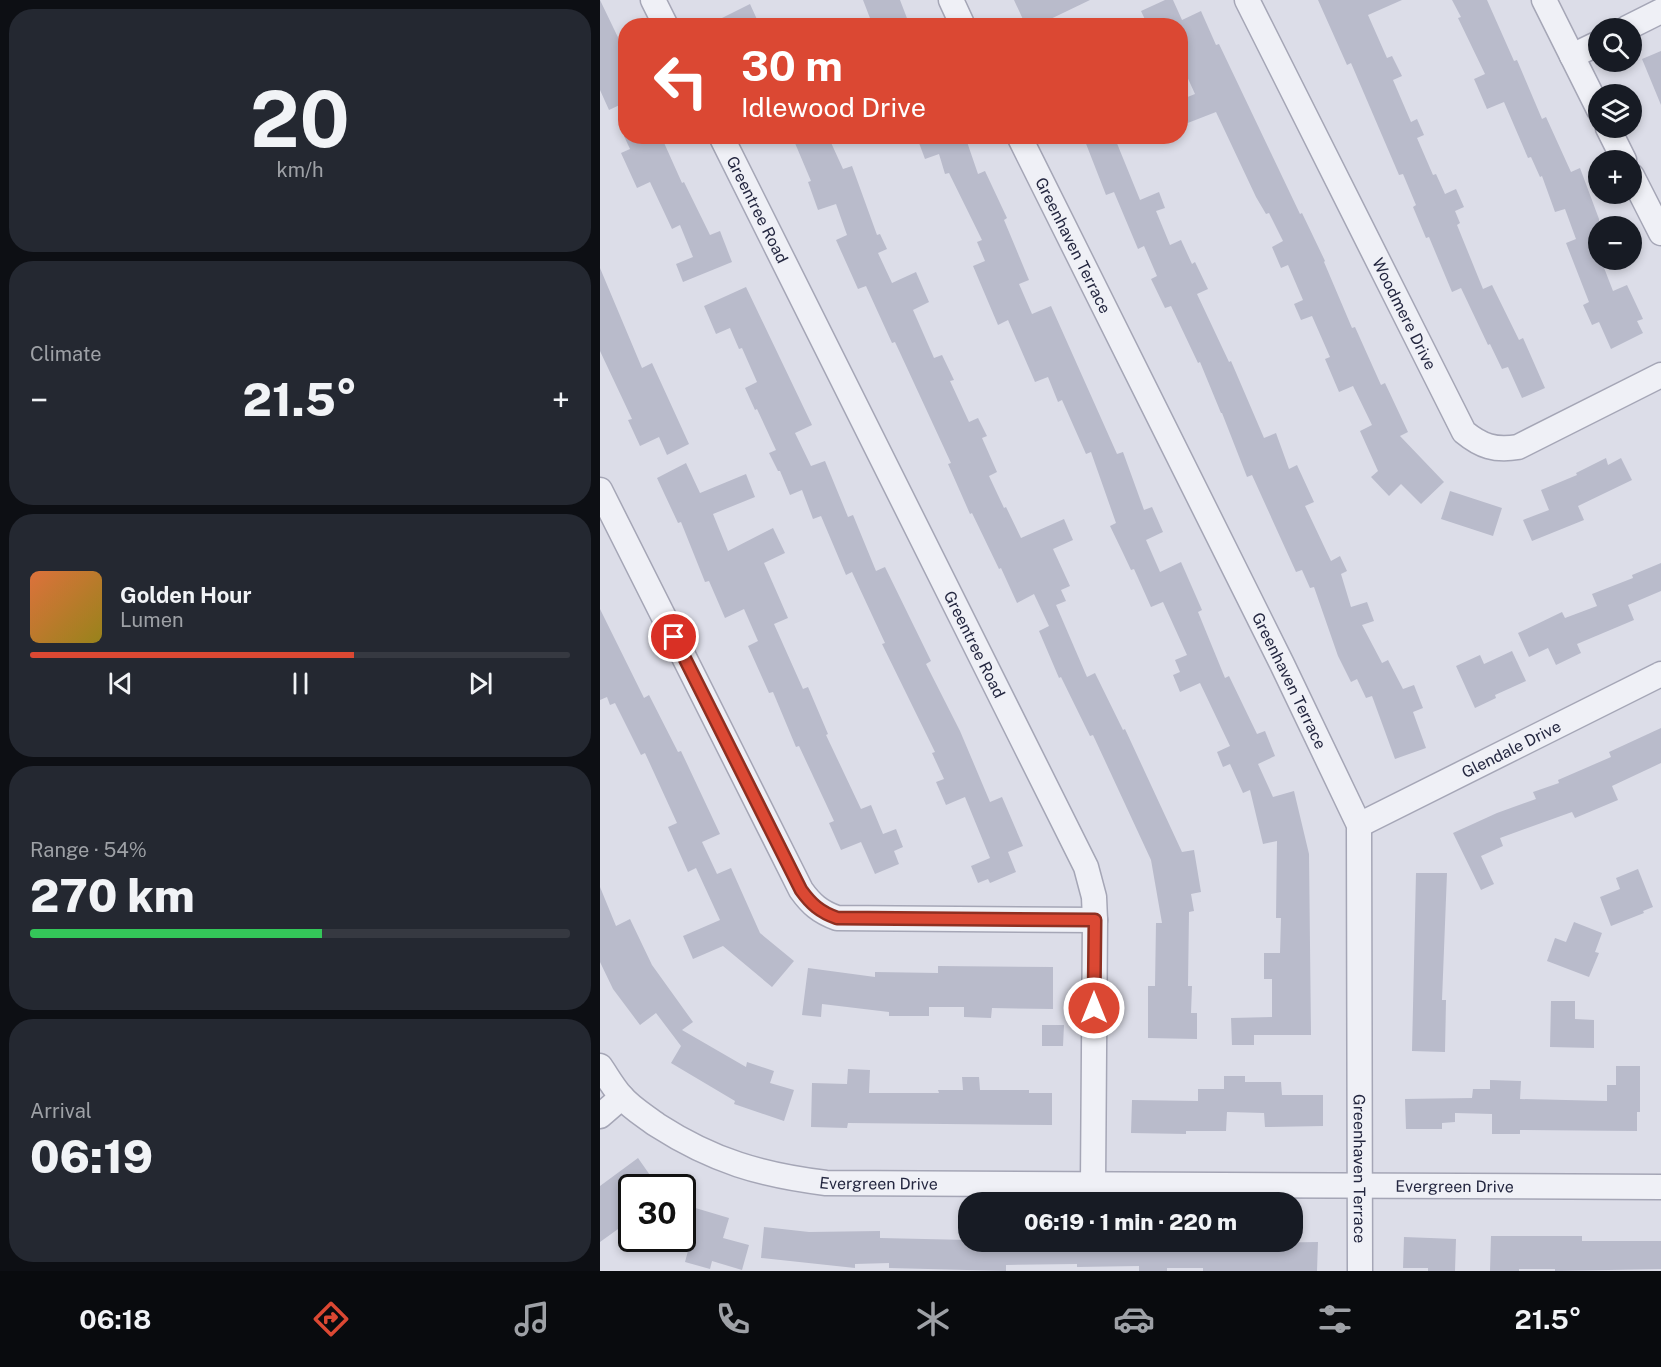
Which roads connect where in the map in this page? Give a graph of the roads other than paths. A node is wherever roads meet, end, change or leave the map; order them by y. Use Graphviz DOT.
graph roads {
  1 [pos="653,0"];
  2 [pos="951,0"];
  3 [pos="1247,0"];
  4 [pos="1544,0"];
  5 [pos="1661,11"];
  6 [pos="662,18"];
  7 [pos="959,18"];
  8 [pos="1642,20"];
  9 [pos="1588,48"];
  10 [pos="1572,56"];
  11 [pos="1588,88"];
  12 [pos="725,144"];
  13 [pos="1023,144"];
  14 [pos="1642,196"];
  15 [pos="1661,234"];
  16 [pos="1661,375"];
  17 [pos="600,490"];
  18 [pos="1661,674"];
  19 [pos="1359,825"];
  20 [pos="1095,920"];
  21 [pos="600,1066"];
  22 [pos="622,1097"];
  23 [pos="600,1116"];
  24 [pos="1093,1184"];
  25 [pos="1360,1185"];
  26 [pos="1661,1187"];
  27 [pos="1360,1271"];
  1 -- 6 [label="street"];
  2 -- 7 [label="street"];
  3 -- 16 [label="street, Woodmere Drive"];
  4 -- 10 [label="street"];
  5 -- 8 [label="street"];
  9 -- 10 [label="street"];
  10 -- 11 [label="street"];
  12 -- 20 [label="street, Greentree Road"];
  13 -- 19 [label="street, Greenhaven Terrace"];
  14 -- 15 [label="street"];
  17 -- 20 [label="street"];
  18 -- 19 [label="street, Glendale Drive"];
  19 -- 25 [label="street, Greenhaven Terrace"];
  20 -- 24 [label="street, Greentree Road"];
  21 -- 22 [label="street, Evergreen Drive"];
  22 -- 23 [label="street"];
  22 -- 24 [label="street, Evergreen Drive"];
  24 -- 25 [label="street, Evergreen Drive"];
  25 -- 26 [label="street, Evergreen Drive"];
  25 -- 27 [label="street, Greenhaven Terrace"];
}
